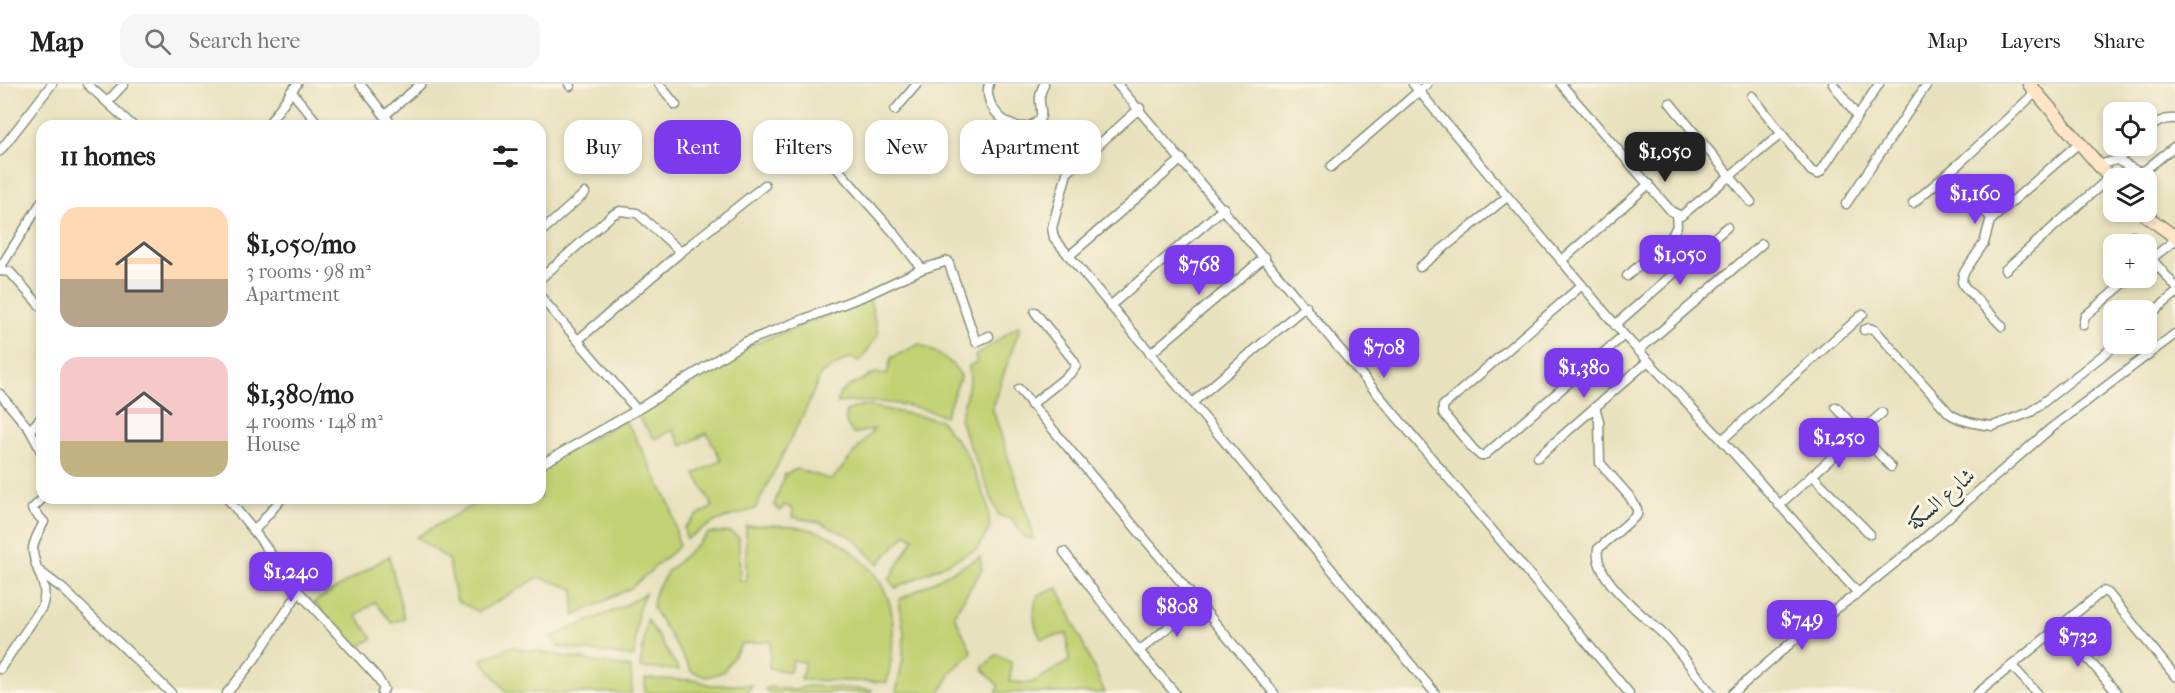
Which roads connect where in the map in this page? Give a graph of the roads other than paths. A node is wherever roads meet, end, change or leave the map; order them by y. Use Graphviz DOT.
graph roads {
  1 [pos="52,84"];
  2 [pos="87,84"];
  3 [pos="124,84"];
  4 [pos="360,84"];
  5 [pos="421,84"];
  6 [pos="659,84"];
  7 [pos="917,84"];
  8 [pos="989,84"];
  9 [pos="1044,84"];
  10 [pos="1117,84"];
  11 [pos="1427,84"];
  12 [pos="1562,84"];
  13 [pos="1833,84"];
  14 [pos="1879,84"];
  15 [pos="1928,84"];
  16 [pos="1416,87"];
  17 [pos="294,88"];
  18 [pos="2032,88"];
  19 [pos="1752,96"];
  20 [pos="107,102"];
  21 [pos="1670,103"];
  22 [pos="676,105"];
  23 [pos="1140,108"];
  24 [pos="895,111"];
  25 [pos="384,116"];
  26 [pos="1857,116"];
  27 [pos="2175,119"];
  28 [pos="126,120"];
  29 [pos="271,120"];
  30 [pos="316,120"];
  31 [pos="388,120"];
  32 [pos="2157,124"];
  33 [pos="1781,134"];
  34 [pos="2079,143"];
  35 [pos="2175,146"];
  36 [pos="0,151"];
  37 [pos="2122,156"];
  38 [pos="1182,159"];
  39 [pos="2117,160"];
  40 [pos="2098,165"];
  41 [pos="1331,167"];
  42 [pos="2103,171"];
  43 [pos="842,174"];
  44 [pos="1729,176"];
  45 [pos="1649,184"];
  46 [pos="765,185"];
  47 [pos="2103,188"];
  48 [pos="585,193"];
  49 [pos="1507,197"];
  50 [pos="1976,201"];
  51 [pos="1751,202"];
  52 [pos="1913,203"];
  53 [pos="1846,204"];
  54 [pos="1224,208"];
  55 [pos="36,211"];
  56 [pos="1676,215"];
  57 [pos="1992,219"];
  58 [pos="2154,222"];
  59 [pos="1727,227"];
  60 [pos="546,228"];
  61 [pos="2175,239"];
  62 [pos="1762,244"];
  63 [pos="681,252"];
  64 [pos="2157,252"];
  65 [pos="1069,256"];
  66 [pos="1264,257"];
  67 [pos="1561,261"];
  68 [pos="1420,267"];
  69 [pos="2157,267"];
  70 [pos="0,269"];
  71 [pos="922,269"];
  72 [pos="2004,270"];
  73 [pos="546,274"];
  74 [pos="1627,276"];
  75 [pos="1582,285"];
  76 [pos="2175,286"];
  77 [pos="2118,288"];
  78 [pos="2175,294"];
  79 [pos="36,301"];
  80 [pos="546,303"];
  81 [pos="1110,306"];
  82 [pos="1306,306"];
  83 [pos="2157,309"];
  84 [pos="1035,312"];
  85 [pos="1863,314"];
  86 [pos="1615,325"];
  87 [pos="2083,325"];
  88 [pos="2002,326"];
  89 [pos="1864,330"];
  90 [pos="2175,334"];
  91 [pos="1624,335"];
  92 [pos="989,336"];
  93 [pos="578,340"];
  94 [pos="1638,351"];
  95 [pos="1150,354"];
  96 [pos="2104,354"];
  97 [pos="1648,361"];
  98 [pos="1019,389"];
  99 [pos="0,394"];
  100 [pos="1191,403"];
  101 [pos="1031,405"];
  102 [pos="1595,407"];
  103 [pos="1836,407"];
  104 [pos="637,410"];
  105 [pos="1882,413"];
  106 [pos="36,424"];
  107 [pos="30,430"];
  108 [pos="1860,433"];
  109 [pos="1722,440"];
  110 [pos="36,442"];
  111 [pos="1538,457"];
  112 [pos="546,462"];
  113 [pos="1891,467"];
  114 [pos="1812,475"];
  115 [pos="37,504"];
  116 [pos="233,504"];
  117 [pos="277,504"];
  118 [pos="1779,505"];
  119 [pos="254,531"];
  120 [pos="1870,534"];
  121 [pos="1064,552"];
  122 [pos="39,570"];
  123 [pos="299,592"];
  124 [pos="1858,593"];
  125 [pos="1198,603"];
  126 [pos="2060,626"];
  127 [pos="1139,651"];
  128 [pos="2012,666"];
  129 [pos="0,669"];
  130 [pos="2175,676"];
  131 [pos="171,693"];
  132 [pos="228,693"];
  133 [pos="382,693"];
  134 [pos="1175,693"];
  135 [pos="1274,693"];
  136 [pos="1435,693"];
  137 [pos="1629,693"];
  138 [pos="1711,693"];
  139 [pos="1733,693"];
  140 [pos="1978,693"];
  141 [pos="2037,693"];
  142 [pos="2116,693"];
  1 -- 36 [label="street"];
  2 -- 20 [label="street"];
  3 -- 20 [label="street"];
  4 -- 25 [label="street"];
  5 -- 25 [label="street"];
  6 -- 22 [label="street"];
  7 -- 24 [label="street"];
  8 -- 9 [label="street"];
  10 -- 23 [label="street"];
  11 -- 16 [label="street"];
  12 -- 45 [label="street"];
  13 -- 26 [label="street"];
  14 -- 26 [label="street"];
  15 -- 53 [label="street"];
  16 -- 41 [label="street"];
  16 -- 49 [label="street"];
  17 -- 29 [label="street"];
  17 -- 30 [label="street"];
  18 -- 34 [label="main road"];
  18 -- 52 [label="street"];
  19 -- 33 [label="street"];
  20 -- 28 [label="street"];
  21 -- 44 [label="street"];
  23 -- 38 [label="street"];
  23 -- 65 [label="street"];
  25 -- 31 [label="street"];
  26 -- 33 [label="street"];
  27 -- 32 [label="street"];
  33 -- 44 [label="street"];
  34 -- 40 [label="main road"];
  34 -- 57 [label="street"];
  35 -- 39 [label="street"];
  37 -- 39 [label="street"];
  38 -- 54 [label="street"];
  38 -- 65 [label="street"];
  39 -- 40 [label="street"];
  40 -- 42 [label="main road"];
  43 -- 71 [label="street"];
  44 -- 51 [label="street"];
  44 -- 56 [label="street"];
  45 -- 56 [label="street"];
  45 -- 67 [label="street"];
  46 -- 63 [label="street"];
  47 -- 72 [label="street"];
  48 -- 60 [label="street"];
  49 -- 67 [label="street"];
  49 -- 68 [label="street"];
  50 -- 57 [label="street"];
  54 -- 66 [label="street"];
  54 -- 81 [label="street"];
  55 -- 70 [label="street"];
  56 -- 74 [label="street"];
  57 -- 88 [label="street"];
  58 -- 61 [label="main road"];
  59 -- 86 [label="street"];
  61 -- 64 [label="street"];
  62 -- 94 [label="street"];
  63 -- 73 [label="street"];
  63 -- 93 [label="street"];
  65 -- 81 [label="street"];
  66 -- 82 [label="street"];
  66 -- 95 [label="street"];
  67 -- 75 [label="street"];
  69 -- 76 [label="street"];
  70 -- 79 [label="street"];
  71 -- 92 [label="street"];
  71 -- 104 [label="street"];
  75 -- 86 [label="street"];
  75 -- 91 [label="street"];
  77 -- 87 [label="street"];
  78 -- 83 [label="street"];
  80 -- 93 [label="street"];
  81 -- 95 [label="street"];
  82 -- 100 [label="street"];
  82 -- 137 [label="street"];
  84 -- 101 [label="street"];
  85 -- 109 [label="street"];
  86 -- 91 [label="street"];
  89 -- 96 [label="street"];
  90 -- 124 [label="street, شارع السكة"];
  91 -- 94 [label="street"];
  93 -- 104 [label="street"];
  94 -- 97 [label="street"];
  95 -- 100 [label="street"];
  97 -- 102 [label="street"];
  97 -- 109 [label="street"];
  98 -- 101 [label="street"];
  99 -- 107 [label="street"];
  100 -- 136 [label="street"];
  101 -- 125 [label="street"];
  102 -- 111 [label="street"];
  102 -- 138 [label="street"];
  103 -- 108 [label="street"];
  104 -- 112 [label="street"];
  105 -- 108 [label="street"];
  106 -- 107 [label="street"];
  107 -- 110 [label="street"];
  108 -- 113 [label="street"];
  108 -- 114 [label="street"];
  109 -- 118 [label="street"];
  114 -- 118 [label="street"];
  114 -- 120 [label="street"];
  115 -- 122 [label="street"];
  116 -- 119 [label="street"];
  117 -- 119 [label="street"];
  118 -- 124 [label="street"];
  119 -- 123 [label="street"];
  121 -- 127 [label="street"];
  122 -- 129 [label="street"];
  122 -- 131 [label="street"];
  123 -- 132 [label="street"];
  123 -- 133 [label="street"];
  124 -- 139 [label="street, شارع السكة"];
  125 -- 127 [label="street"];
  125 -- 135 [label="street"];
  126 -- 128 [label="street"];
  126 -- 130 [label="street"];
  126 -- 142 [label="street"];
  127 -- 134 [label="street"];
  128 -- 140 [label="street"];
  128 -- 141 [label="street"];
}
